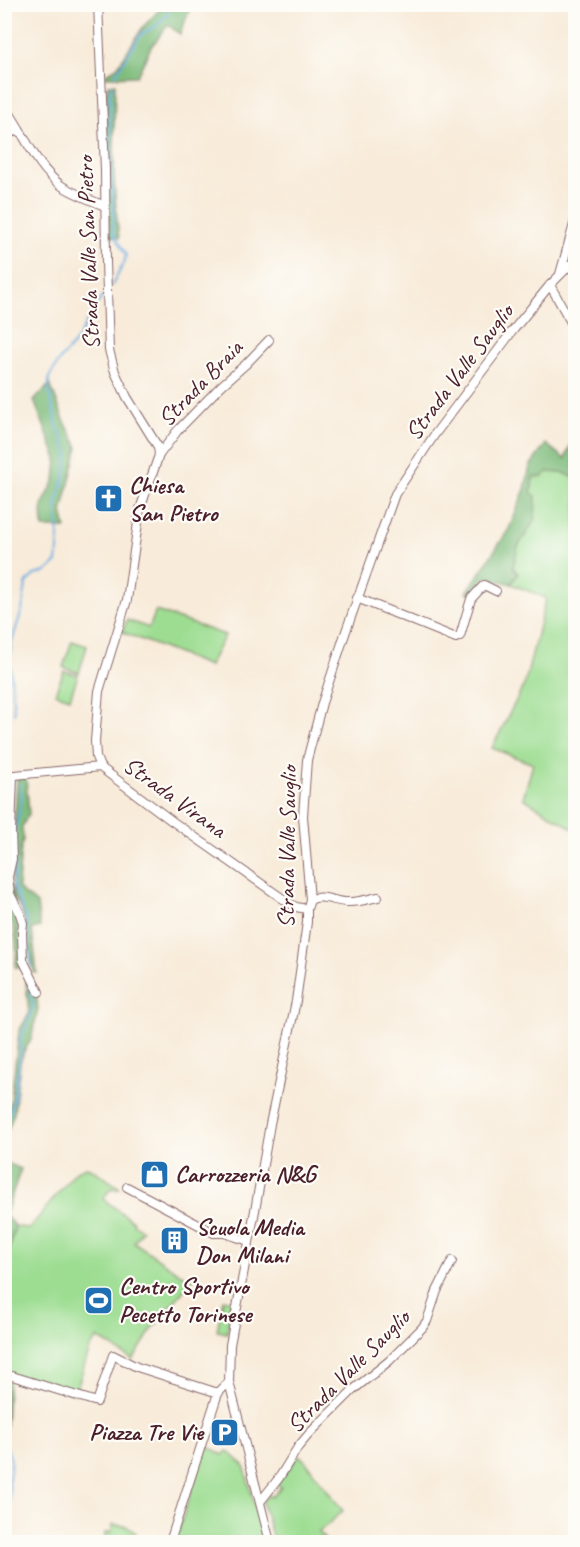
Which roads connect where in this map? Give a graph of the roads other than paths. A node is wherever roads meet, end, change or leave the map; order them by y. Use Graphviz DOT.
graph roads {
  1 [pos="98,4"];
  2 [pos="4,105"];
  3 [pos="20,130"];
  4 [pos="4,135"];
  5 [pos="105,206"];
  6 [pos="576,217"];
  7 [pos="576,259"];
  8 [pos="559,275"];
  9 [pos="550,285"];
  10 [pos="576,335"];
  11 [pos="269,340"];
  12 [pos="159,455"];
  13 [pos="496,591"];
  14 [pos="357,598"];
  15 [pos="100,767"];
  16 [pos="9,776"];
  17 [pos="378,897"];
  18 [pos="310,900"];
  19 [pos="307,909"];
  20 [pos="39,992"];
  21 [pos="127,1187"];
  22 [pos="249,1241"];
  23 [pos="452,1261"];
  24 [pos="12,1376"];
  25 [pos="229,1382"];
  26 [pos="219,1392"];
  27 [pos="260,1502"];
  28 [pos="170,1542"];
  29 [pos="270,1542"];
  1 -- 5 [label="street, Strada Valle San Pietro"];
  2 -- 3 [label="street"];
  3 -- 4 [label="street"];
  3 -- 5 [label="street"];
  5 -- 12 [label="street, Strada Valle San Pietro"];
  6 -- 8 [label="street"];
  7 -- 8 [label="street, Strada Valle Sauglio"];
  8 -- 9 [label="street, Strada Valle Sauglio"];
  9 -- 10 [label="street"];
  9 -- 14 [label="street, Strada Valle Sauglio"];
  11 -- 12 [label="street, Strada Braia"];
  12 -- 15 [label="street"];
  13 -- 14 [label="street"];
  14 -- 18 [label="street, Strada Valle Sauglio"];
  15 -- 16 [label="street, Strada Virana"];
  15 -- 19 [label="street, Strada Virana"];
  16 -- 20 [label="street"];
  17 -- 18 [label="street"];
  18 -- 19 [label="street, Strada Valle Sauglio"];
  19 -- 22 [label="street, Strada Valle Sauglio"];
  21 -- 22 [label="street"];
  22 -- 25 [label="street, Strada Valle Sauglio"];
  23 -- 27 [label="street, Strada Valle Sauglio"];
  24 -- 26 [label="street"];
  25 -- 26 [label="street"];
  25 -- 27 [label="street, Strada Valle Sauglio"];
  26 -- 28 [label="street"];
  27 -- 29 [label="street, Strada Valle Sauglio"];
}
